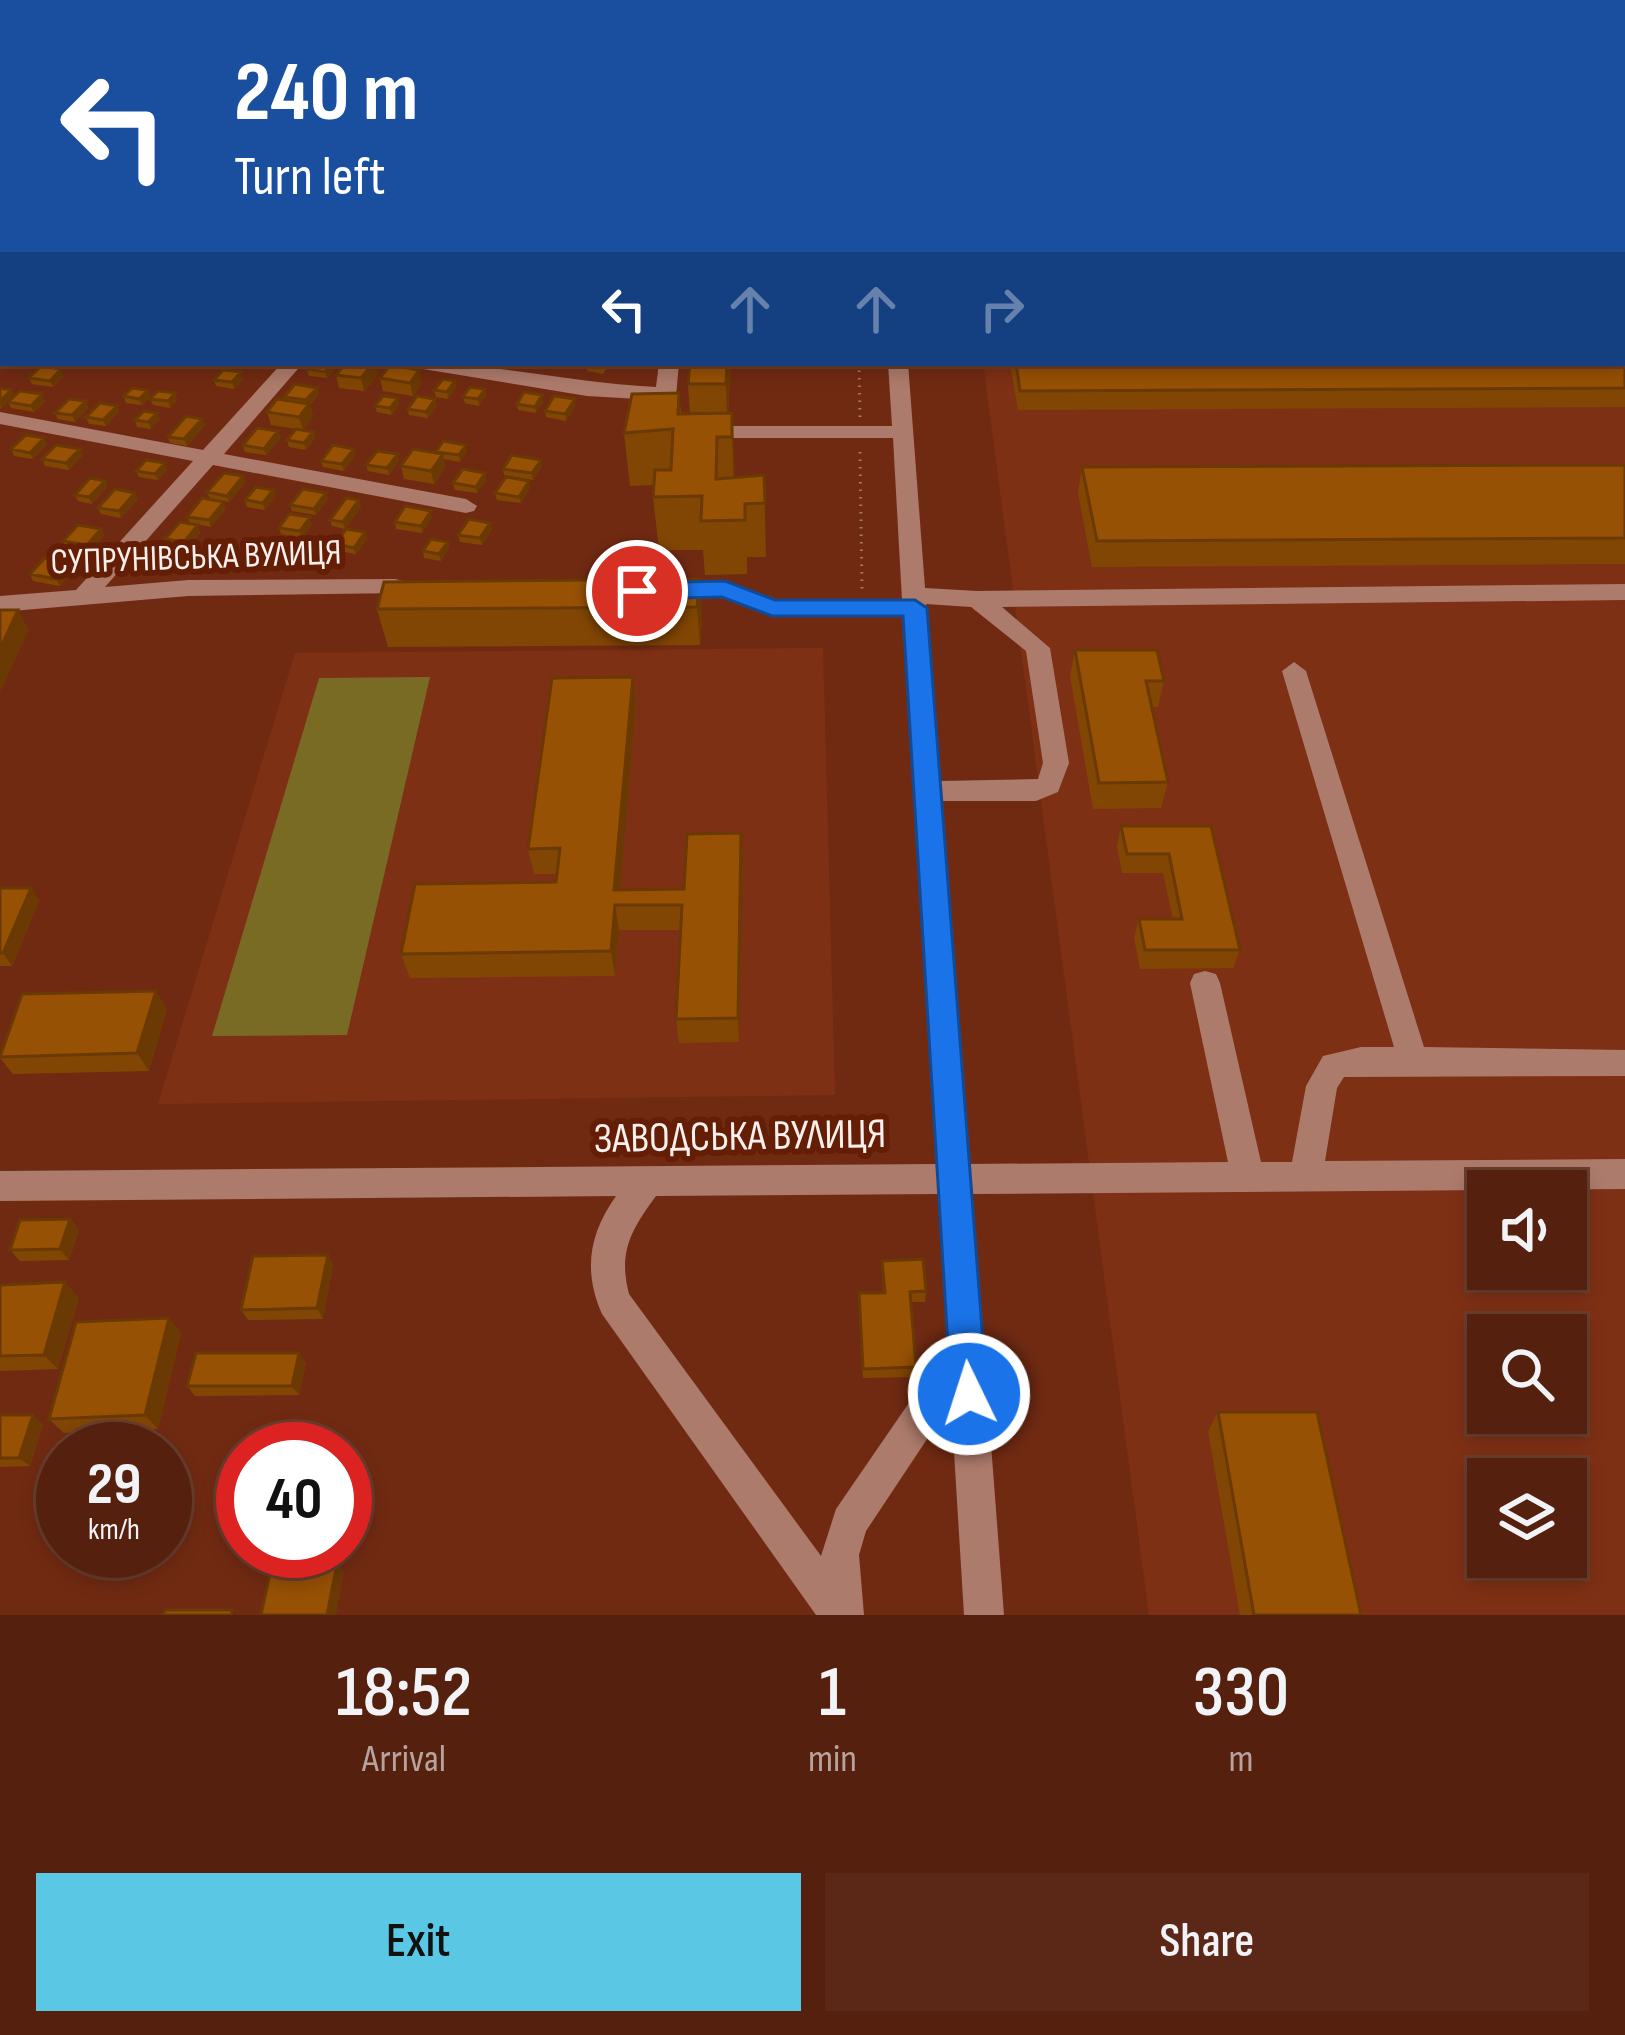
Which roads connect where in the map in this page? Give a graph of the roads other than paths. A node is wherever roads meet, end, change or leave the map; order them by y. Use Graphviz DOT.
graph roads {
  1 [pos="290,366"];
  2 [pos="441,366"];
  3 [pos="669,366"];
  4 [pos="898,366"];
  5 [pos="665,394"];
  6 [pos="0,418"];
  7 [pos="903,432"];
  8 [pos="209,460"];
  9 [pos="466,506"];
  10 [pos="395,587"];
  11 [pos="637,591"];
  12 [pos="1625,592"];
  13 [pos="83,597"];
  14 [pos="977,599"];
  15 [pos="915,602"];
  16 [pos="0,604"];
  17 [pos="1294,671"];
  18 [pos="928,791"];
  19 [pos="1205,982"];
  20 [pos="1413,1060"];
  21 [pos="1625,1063"];
  22 [pos="1625,1174"];
  23 [pos="1306,1176"];
  24 [pos="1248,1177"];
  25 [pos="954,1179"];
  26 [pos="646,1183"];
  27 [pos="0,1186"];
  28 [pos="966,1350"];
  29 [pos="843,1615"];
  30 [pos="984,1615"];
  1 -- 8 [label="street"];
  2 -- 5 [label="street"];
  3 -- 5 [label="street"];
  4 -- 7 [label="street"];
  5 -- 7 [label="street"];
  6 -- 8 [label="street"];
  7 -- 15 [label="street"];
  8 -- 9 [label="street"];
  8 -- 13 [label="street"];
  10 -- 13 [label="street, СУПРУНІВСЬКА ВУЛИЦЯ"];
  11 -- 15 [label="street"];
  12 -- 14 [label="street"];
  13 -- 16 [label="street, СУПРУНІВСЬКА ВУЛИЦЯ"];
  14 -- 15 [label="street"];
  14 -- 18 [label="street"];
  15 -- 18 [label="street"];
  17 -- 20 [label="street"];
  18 -- 25 [label="street"];
  19 -- 24 [label="street"];
  20 -- 21 [label="street"];
  20 -- 23 [label="street"];
  22 -- 23 [label="street, ЗАВОДСЬКА ВУЛИЦЯ"];
  23 -- 24 [label="street, ЗАВОДСЬКА ВУЛИЦЯ"];
  24 -- 25 [label="street, ЗАВОДСЬКА ВУЛИЦЯ"];
  25 -- 26 [label="street, ЗАВОДСЬКА ВУЛИЦЯ"];
  25 -- 28 [label="street"];
  26 -- 27 [label="street, ЗАВОДСЬКА ВУЛИЦЯ"];
  26 -- 29 [label="street"];
  28 -- 29 [label="street"];
  28 -- 30 [label="street"];
}
